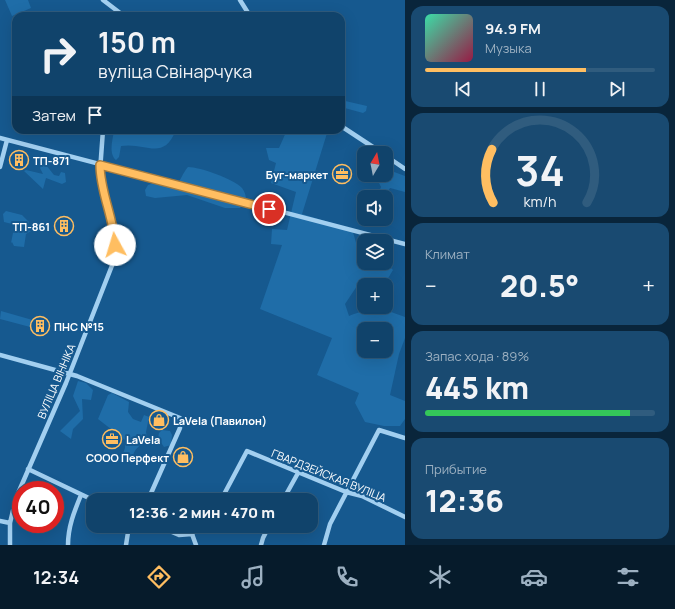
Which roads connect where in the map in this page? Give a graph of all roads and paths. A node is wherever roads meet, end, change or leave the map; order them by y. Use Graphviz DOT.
graph roads {
  1 [pos="103,0"];
  2 [pos="240,0"];
  3 [pos="119,12"];
  4 [pos="248,12"];
  5 [pos="345,129"];
  6 [pos="103,134"];
  7 [pos="0,138"];
  8 [pos="7,140"];
  9 [pos="371,146"];
  10 [pos="393,161"];
  11 [pos="100,165"];
  12 [pos="0,167"];
  13 [pos="405,169"];
  14 [pos="405,244"];
  15 [pos="0,355"];
  16 [pos="70,374"];
  17 [pos="405,438"];
  18 [pos="28,469"];
  19 [pos="298,473"];
  20 [pos="346,492"];
  21 [pos="151,493"];
  22 [pos="225,493"];
  23 [pos="287,493"];
  24 [pos="81,495"];
  25 [pos="86,497"];
  26 [pos="405,517"];
  27 [pos="0,520"];
  28 [pos="10,523"];
  29 [pos="128,533"];
  30 [pos="174,533"];
  31 [pos="266,533"];
  32 [pos="192,534"];
  33 [pos="10,545"];
  34 [pos="68,545"];
  35 [pos="126,545"];
  36 [pos="196,545"];
  37 [pos="261,545"];
  38 [pos="324,545"];
  1 -- 3 [label="street"];
  2 -- 4 [label="street"];
  5 -- 9 [label="street"];
  6 -- 11 [label="street, ВУЛІЦА ВІННІКА"];
  7 -- 8 [label="street"];
  8 -- 11 [label="street"];
  8 -- 12 [label="street"];
  10 -- 13 [label="street"];
  11 -- 14 [label="street"];
  11 -- 16 [label="street, ВУЛІЦА ВІННІКА"];
  15 -- 16 [label="street"];
  16 -- 18 [label="street, ВУЛІЦА ВІННІКА"];
  16 -- 21 [label="street"];
  17 -- 20 [label="street"];
  18 -- 24 [label="street"];
  18 -- 28 [label="street, ВУЛІЦА ВІННІКА"];
  19 -- 20 [label="street, ГВАРДЗЕЙСКАЯ ВУЛІЦА"];
  19 -- 22 [label="street, ГВАРДЗЕЙСКАЯ ВУЛІЦА"];
  19 -- 23 [label="street"];
  20 -- 26 [label="street, ГВАРДЗЕЙСКАЯ ВУЛІЦА"];
  20 -- 38 [label="street"];
  24 -- 25 [label="street"];
  24 -- 34 [label="street"];
  27 -- 28 [label="street"];
  28 -- 33 [label="street, ВУЛІЦА ВІННІКА"];
  29 -- 35 [label="street"];
  30 -- 32 [label="street"];
  31 -- 37 [label="street"];
  32 -- 36 [label="street"];
}
